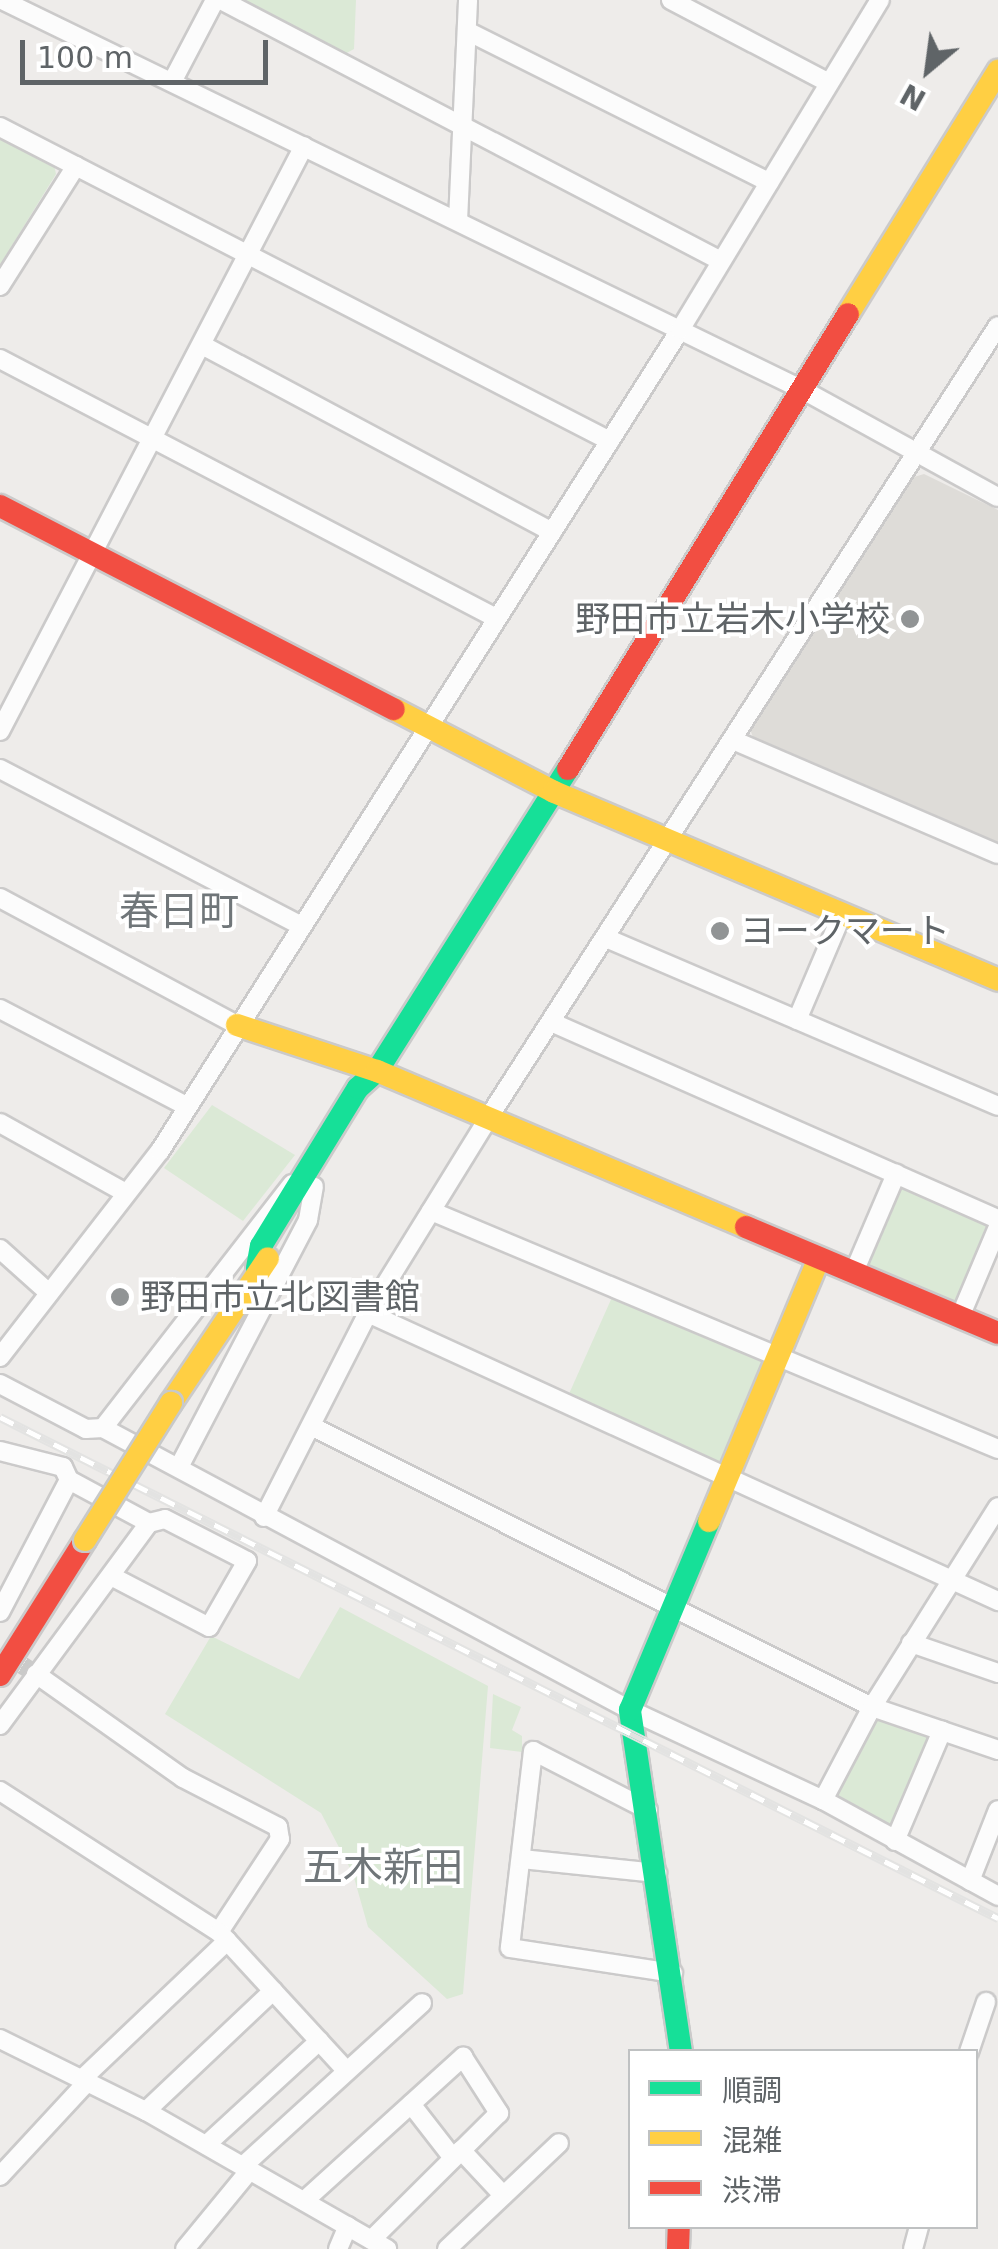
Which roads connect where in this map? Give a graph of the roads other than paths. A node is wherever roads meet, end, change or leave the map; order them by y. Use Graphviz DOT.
graph roads {
  1 [pos="2,0"];
  2 [pos="218,0"];
  3 [pos="468,0"];
  4 [pos="671,0"];
  5 [pos="875,2"];
  6 [pos="467,31"];
  7 [pos="998,72"];
  8 [pos="172,82"];
  9 [pos="830,83"];
  10 [pos="464,126"];
  11 [pos="0,127"];
  12 [pos="304,146"];
  13 [pos="76,166"];
  14 [pos="769,182"];
  15 [pos="458,221"];
  16 [pos="248,254"];
  17 [pos="721,261"];
  18 [pos="0,286"];
  19 [pos="998,326"];
  20 [pos="680,330"];
  21 [pos="202,345"];
  22 [pos="992,348"];
  23 [pos="0,359"];
  24 [pos="803,390"];
  25 [pos="154,438"];
  26 [pos="610,441"];
  27 [pos="918,459"];
  28 [pos="998,497"];
  29 [pos="0,506"];
  30 [pos="552,532"];
  31 [pos="93,554"];
  32 [pos="496,618"];
  33 [pos="426,725"];
  34 [pos="0,731"];
  35 [pos="733,740"];
  36 [pos="0,769"];
  37 [pos="554,792"];
  38 [pos="668,839"];
  39 [pos="998,854"];
  40 [pos="0,898"];
  41 [pos="842,914"];
  42 [pos="301,926"];
  43 [pos="606,938"];
  44 [pos="998,980"];
  45 [pos="0,1009"];
  46 [pos="797,1020"];
  47 [pos="551,1022"];
  48 [pos="237,1026"];
  49 [pos="377,1071"];
  50 [pos="186,1106"];
  51 [pos="998,1106"];
  52 [pos="487,1120"];
  53 [pos="0,1122"];
  54 [pos="896,1174"];
  55 [pos="309,1182"];
  56 [pos="126,1193"];
  57 [pos="431,1211"];
  58 [pos="998,1219"];
  59 [pos="998,1227"];
  60 [pos="0,1250"];
  61 [pos="819,1258"];
  62 [pos="854,1272"];
  63 [pos="49,1293"];
  64 [pos="368,1312"];
  65 [pos="960,1316"];
  66 [pos="998,1333"];
  67 [pos="776,1356"];
  68 [pos="0,1357"];
  69 [pos="0,1384"];
  70 [pos="310,1426"];
  71 [pos="103,1428"];
  72 [pos="998,1449"];
  73 [pos="0,1451"];
  74 [pos="180,1467"];
  75 [pos="69,1480"];
  76 [pos="724,1480"];
  77 [pos="998,1507"];
  78 [pos="264,1517"];
  79 [pos="149,1523"];
  80 [pos="992,1529"];
  81 [pos="111,1576"];
  82 [pos="948,1582"];
  83 [pos="2,1600"];
  84 [pos="998,1601"];
  85 [pos="671,1602"];
  86 [pos="911,1643"];
  87 [pos="998,1673"];
  88 [pos="36,1674"];
  89 [pos="0,1676"];
  90 [pos="872,1707"];
  91 [pos="630,1710"];
  92 [pos="0,1724"];
  93 [pos="942,1731"];
  94 [pos="998,1750"];
  95 [pos="0,1792"];
  96 [pos="823,1800"];
  97 [pos="648,1810"];
  98 [pos="997,1818"];
  99 [pos="894,1842"];
  100 [pos="520,1858"];
  101 [pos="657,1873"];
  102 [pos="970,1880"];
  103 [pos="998,1896"];
  104 [pos="223,1937"];
  105 [pos="673,1973"];
  106 [pos="273,1991"];
  107 [pos="986,2002"];
  108 [pos="422,2003"];
  109 [pos="0,2040"];
  110 [pos="320,2041"];
  111 [pos="681,2049"];
  112 [pos="970,2049"];
  113 [pos="345,2069"];
  114 [pos="83,2081"];
  115 [pos="411,2104"];
  116 [pos="146,2111"];
  117 [pos="559,2142"];
  118 [pos="206,2145"];
  119 [pos="457,2154"];
  120 [pos="246,2168"];
  121 [pos="0,2176"];
  122 [pos="503,2196"];
  123 [pos="304,2201"];
  124 [pos="348,2226"];
  125 [pos="379,2244"];
  126 [pos="186,2249"];
  127 [pos="338,2249"];
  128 [pos="446,2249"];
  1 -- 8 [label="street"];
  2 -- 8 [label="street"];
  2 -- 10 [label="street"];
  3 -- 6 [label="street"];
  4 -- 9 [label="street"];
  5 -- 9 [label="street"];
  6 -- 10 [label="street"];
  6 -- 14 [label="street"];
  7 -- 24 [label="street"];
  8 -- 12 [label="street"];
  9 -- 14 [label="street"];
  10 -- 15 [label="street"];
  10 -- 17 [label="street"];
  11 -- 13 [label="street"];
  12 -- 15 [label="street"];
  12 -- 16 [label="street"];
  13 -- 16 [label="street"];
  13 -- 18 [label="street"];
  14 -- 17 [label="street"];
  15 -- 20 [label="street"];
  16 -- 21 [label="street"];
  16 -- 26 [label="street"];
  17 -- 20 [label="street"];
  19 -- 22 [label="street"];
  20 -- 24 [label="street"];
  20 -- 26 [label="street"];
  21 -- 25 [label="street"];
  21 -- 30 [label="street"];
  22 -- 27 [label="street"];
  23 -- 25 [label="street"];
  24 -- 27 [label="street"];
  24 -- 37 [label="street"];
  25 -- 31 [label="street"];
  25 -- 32 [label="street"];
  26 -- 30 [label="street"];
  27 -- 28 [label="street"];
  27 -- 35 [label="street"];
  29 -- 31 [label="street"];
  30 -- 32 [label="street"];
  31 -- 33 [label="street"];
  31 -- 34 [label="street"];
  32 -- 33 [label="street"];
  33 -- 37 [label="street"];
  33 -- 42 [label="street"];
  35 -- 38 [label="street"];
  35 -- 39 [label="street"];
  36 -- 42 [label="street"];
  37 -- 38 [label="street"];
  37 -- 49 [label="street"];
  38 -- 41 [label="street"];
  38 -- 43 [label="street"];
  40 -- 48 [label="street"];
  41 -- 44 [label="street"];
  41 -- 46 [label="street"];
  42 -- 48 [label="street"];
  43 -- 46 [label="street"];
  43 -- 47 [label="street"];
  45 -- 50 [label="street"];
  46 -- 51 [label="street"];
  47 -- 52 [label="street"];
  47 -- 54 [label="street"];
  48 -- 49 [label="street"];
  48 -- 50 [label="street"];
  49 -- 52 [label="street"];
  49 -- 55 [label="street"];
  50 -- 56 [label="street"];
  52 -- 57 [label="street"];
  52 -- 61 [label="street"];
  53 -- 56 [label="street"];
  54 -- 58 [label="street"];
  54 -- 62 [label="street"];
  55 -- 71 [label="street"];
  55 -- 74 [label="street"];
  55 -- 89 [label="street, bridge"];
  56 -- 63 [label="street"];
  57 -- 64 [label="street"];
  57 -- 67 [label="street"];
  59 -- 65 [label="street"];
  60 -- 63 [label="street"];
  61 -- 62 [label="street"];
  61 -- 67 [label="street"];
  62 -- 65 [label="street"];
  63 -- 68 [label="street"];
  64 -- 70 [label="street"];
  64 -- 76 [label="street"];
  65 -- 66 [label="street"];
  67 -- 72 [label="street"];
  67 -- 76 [label="street"];
  69 -- 71 [label="street"];
  70 -- 78 [label="street"];
  70 -- 85 [label="street"];
  71 -- 74 [label="street"];
  73 -- 75 [label="street"];
  74 -- 78 [label="street"];
  75 -- 79 [label="street"];
  75 -- 83 [label="street"];
  76 -- 82 [label="street"];
  76 -- 85 [label="street"];
  77 -- 80 [label="street"];
  78 -- 91 [label="street"];
  79 -- 81 [label="street"];
  79 -- 81 [label="street"];
  80 -- 82 [label="street"];
  81 -- 88 [label="street"];
  82 -- 84 [label="street"];
  82 -- 86 [label="street"];
  85 -- 90 [label="street"];
  85 -- 91 [label="street"];
  86 -- 87 [label="street"];
  86 -- 90 [label="street"];
  88 -- 92 [label="street"];
  88 -- 104 [label="street"];
  90 -- 93 [label="street"];
  90 -- 96 [label="street"];
  91 -- 96 [label="street"];
  91 -- 97 [label="street"];
  93 -- 94 [label="street"];
  93 -- 99 [label="street"];
  95 -- 104 [label="street"];
  96 -- 99 [label="street"];
  97 -- 100 [label="street"];
  97 -- 101 [label="street"];
  98 -- 102 [label="street"];
  99 -- 102 [label="street"];
  100 -- 101 [label="street"];
  100 -- 105 [label="street"];
  101 -- 105 [label="street"];
  102 -- 103 [label="street"];
  104 -- 106 [label="street"];
  104 -- 114 [label="street"];
  105 -- 111 [label="street"];
  106 -- 110 [label="street"];
  106 -- 116 [label="street"];
  107 -- 112 [label="street"];
  108 -- 113 [label="street"];
  109 -- 114 [label="street"];
  110 -- 113 [label="street"];
  110 -- 118 [label="street"];
  113 -- 120 [label="street"];
  114 -- 116 [label="street"];
  114 -- 121 [label="street"];
  115 -- 119 [label="street"];
  115 -- 119 [label="street"];
  115 -- 123 [label="street"];
  116 -- 118 [label="street"];
  117 -- 122 [label="street"];
  118 -- 120 [label="street"];
  119 -- 122 [label="street"];
  119 -- 125 [label="street"];
  120 -- 123 [label="street"];
  120 -- 126 [label="street"];
  122 -- 128 [label="street"];
  123 -- 124 [label="street"];
  124 -- 125 [label="street"];
  124 -- 127 [label="street"];
}
